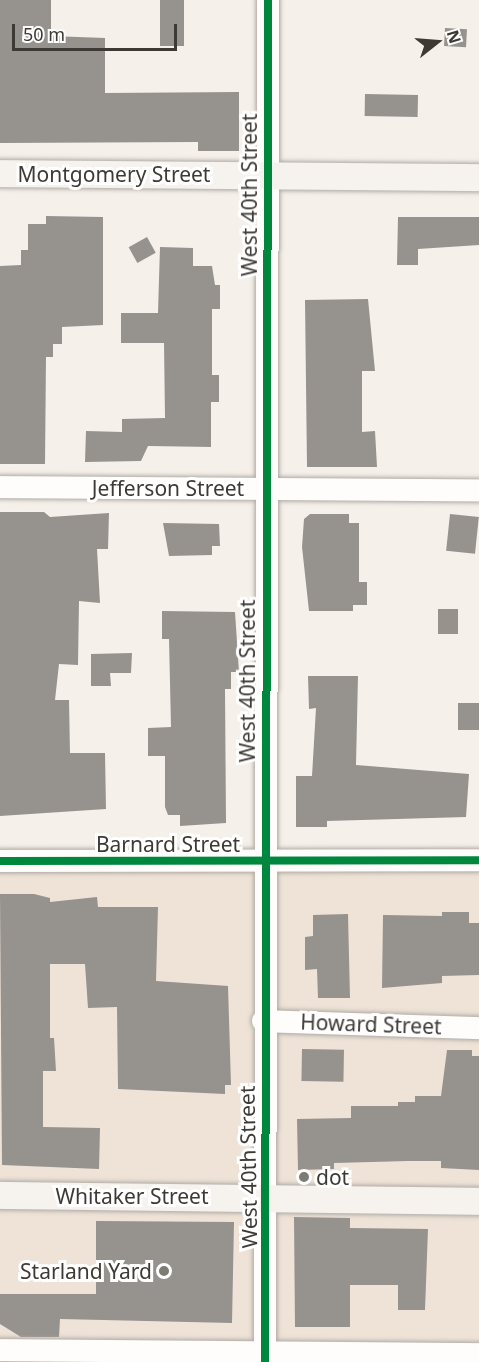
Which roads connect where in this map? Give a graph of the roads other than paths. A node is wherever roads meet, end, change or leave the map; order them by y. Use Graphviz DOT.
graph roads {
  1 [pos="268,0"];
  2 [pos="0,173"];
  3 [pos="267,175"];
  4 [pos="479,177"];
  5 [pos="0,487"];
  6 [pos="266,489"];
  7 [pos="479,490"];
  8 [pos="479,860"];
  9 [pos="0,861"];
  10 [pos="264,862"];
  11 [pos="263,1021"];
  12 [pos="479,1028"];
  13 [pos="0,1195"];
  14 [pos="268,1197"];
  15 [pos="479,1201"];
  16 [pos="0,1350"];
  17 [pos="479,1354"];
  18 [pos="266,1357"];
  1 -- 3 [label="street, West 40th Street"];
  2 -- 3 [label="main road, Montgomery Street"];
  3 -- 4 [label="main road, Montgomery Street"];
  3 -- 6 [label="street, West 40th Street"];
  5 -- 6 [label="street, Jefferson Street"];
  6 -- 7 [label="street, Jefferson Street"];
  6 -- 10 [label="street, West 40th Street"];
  8 -- 10 [label="street, Barnard Street"];
  9 -- 10 [label="street, Barnard Street"];
  10 -- 11 [label="street, West 40th Street"];
  11 -- 12 [label="street, Howard Street"];
  11 -- 14 [label="street, West 40th Street"];
  13 -- 14 [label="main road, Whitaker Street"];
  14 -- 15 [label="main road, Whitaker Street"];
  14 -- 18 [label="street, West 40th Street"];
  16 -- 18 [label="street"];
  17 -- 18 [label="street"];
}
